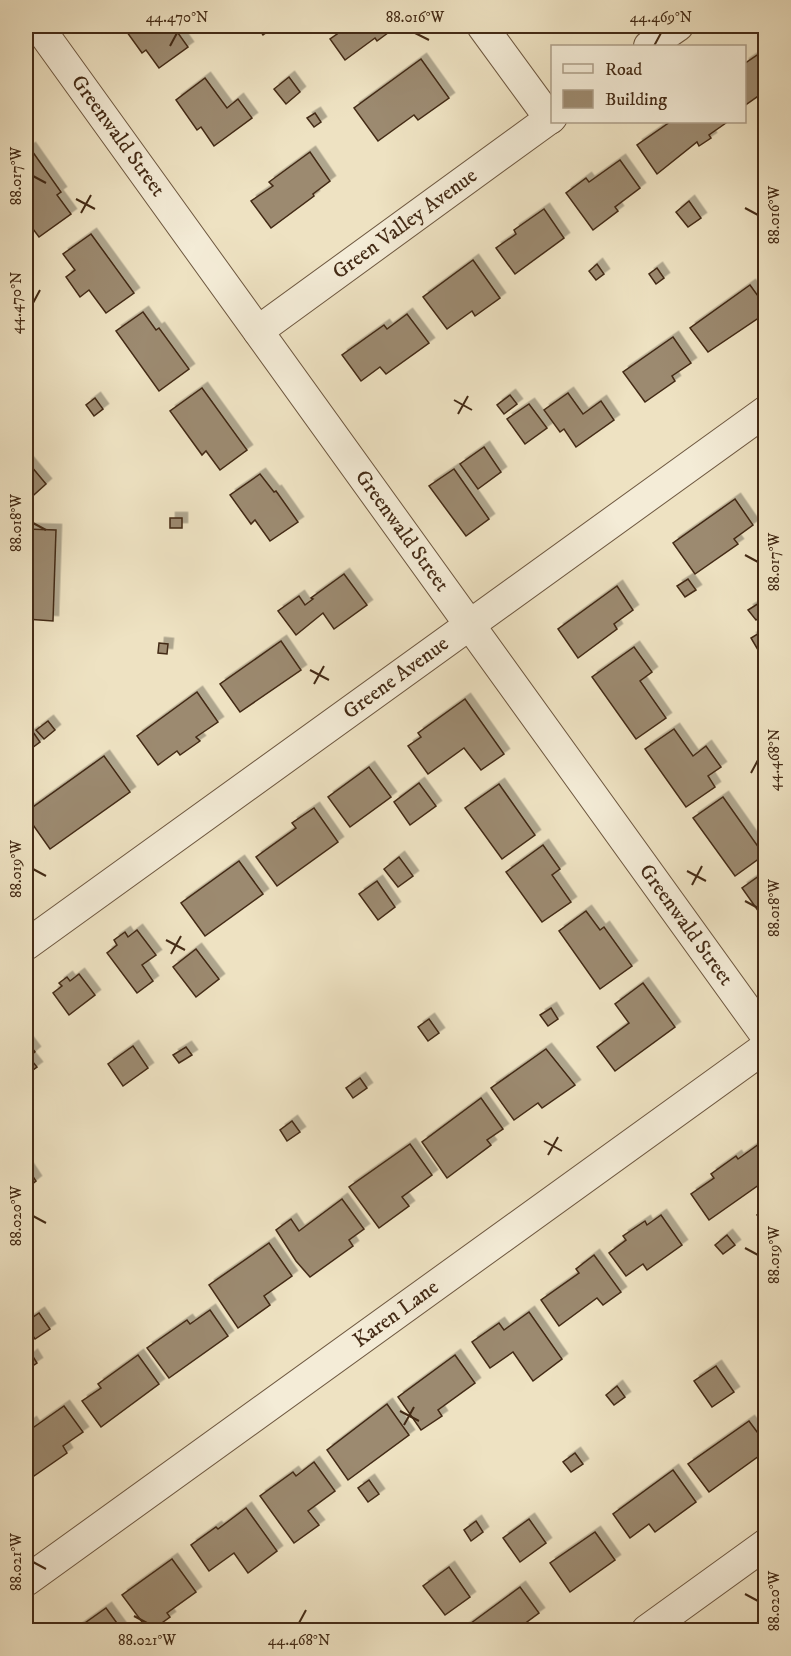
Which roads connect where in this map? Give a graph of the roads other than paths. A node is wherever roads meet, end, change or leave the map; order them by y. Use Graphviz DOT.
graph roads {
  1 [pos="38,26"];
  2 [pos="482,26"];
  3 [pos="678,26"];
  4 [pos="650,45"];
  5 [pos="551,118"];
  6 [pos="258,331"];
  7 [pos="765,411"];
  8 [pos="470,625"];
  9 [pos="26,945"];
  10 [pos="765,1036"];
  11 [pos="765,1047"];
  12 [pos="765,1544"];
  13 [pos="26,1581"];
  14 [pos="647,1630"];
  1 -- 6 [label="street, Greenwald Street"];
  2 -- 5 [label="street"];
  3 -- 4 [label="street"];
  5 -- 6 [label="street, Green Valley Avenue"];
  6 -- 8 [label="street, Greenwald Street"];
  7 -- 8 [label="street, Greene Avenue"];
  8 -- 9 [label="street, Greene Avenue"];
  8 -- 10 [label="street, Greenwald Street"];
  11 -- 13 [label="street, Karen Lane"];
  12 -- 14 [label="street"];
}
